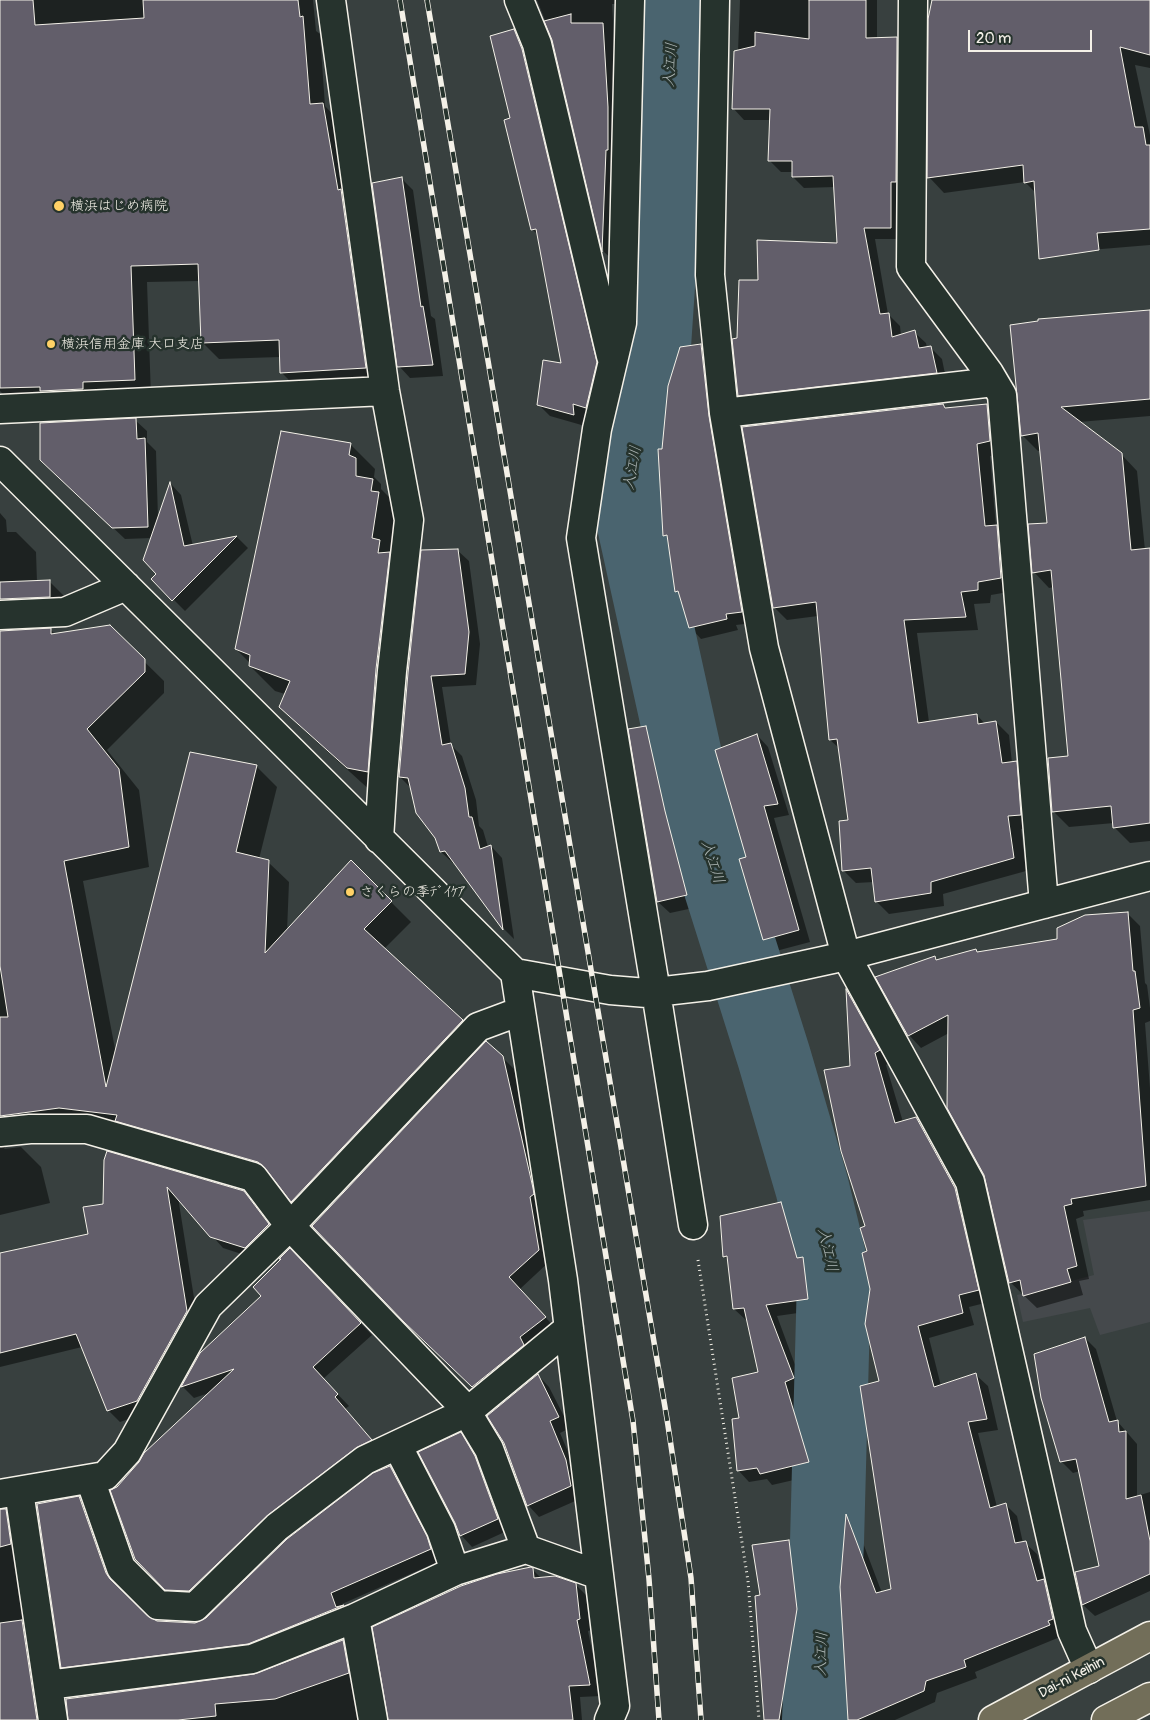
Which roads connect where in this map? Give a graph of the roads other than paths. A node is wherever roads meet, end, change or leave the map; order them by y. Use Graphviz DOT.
graph roads {
  1 [pos="331,0"];
  2 [pos="519,0"];
  3 [pos="630,0"];
  4 [pos="715,0"];
  5 [pos="913,0"];
  6 [pos="613,362"];
  7 [pos="994,382"];
  8 [pos="385,391"];
  9 [pos="0,409"];
  10 [pos="724,413"];
  11 [pos="0,460"];
  12 [pos="126,586"];
  13 [pos="0,615"];
  14 [pos="379,839"];
  15 [pos="1150,876"];
  16 [pos="1044,904"];
  17 [pos="846,956"];
  18 [pos="515,973"];
  19 [pos="656,992"];
  20 [pos="521,1011"];
  21 [pos="0,1132"];
  22 [pos="693,1225"];
  23 [pos="290,1226"];
  24 [pos="569,1328"];
  25 [pos="467,1412"];
  26 [pos="397,1445"];
  27 [pos="90,1479"];
  28 [pos="10,1493"];
  29 [pos="526,1549"];
  30 [pos="455,1571"];
  31 [pos="599,1575"];
  32 [pos="355,1618"];
  33 [pos="1150,1636"];
  34 [pos="1089,1669"];
  35 [pos="48,1685"];
  36 [pos="1150,1697"];
  37 [pos="53,1720"];
  38 [pos="373,1720"];
  39 [pos="609,1720"];
  40 [pos="993,1720"];
  41 [pos="1106,1720"];
  1 -- 8 [label="street"];
  2 -- 6 [label="street"];
  3 -- 6 [label="street"];
  4 -- 10 [label="street"];
  5 -- 7 [label="street"];
  6 -- 19 [label="street"];
  7 -- 10 [label="street"];
  7 -- 16 [label="street"];
  8 -- 9 [label="street"];
  8 -- 14 [label="street"];
  10 -- 17 [label="street"];
  11 -- 12 [label="street"];
  12 -- 13 [label="street"];
  12 -- 14 [label="street"];
  14 -- 18 [label="street"];
  15 -- 16 [label="street"];
  16 -- 17 [label="street"];
  17 -- 19 [label="street"];
  17 -- 34 [label="street"];
  18 -- 19 [label="street"];
  18 -- 20 [label="street"];
  19 -- 22 [label="street"];
  20 -- 23 [label="street"];
  20 -- 24 [label="street"];
  21 -- 23 [label="street"];
  23 -- 25 [label="street"];
  23 -- 27 [label="street"];
  24 -- 25 [label="street"];
  24 -- 31 [label="street"];
  25 -- 26 [label="street"];
  25 -- 29 [label="street"];
  26 -- 27 [label="street"];
  26 -- 30 [label="street"];
  27 -- 28 [label="street"];
  28 -- 35 [label="street"];
  29 -- 30 [label="street"];
  29 -- 31 [label="street"];
  30 -- 32 [label="street"];
  31 -- 39 [label="street"];
  32 -- 35 [label="street"];
  32 -- 38 [label="street"];
  33 -- 34 [label="highway, Dai-ni Keihin"];
  34 -- 40 [label="highway, Dai-ni Keihin"];
  35 -- 37 [label="street"];
  36 -- 41 [label="highway"];
}
